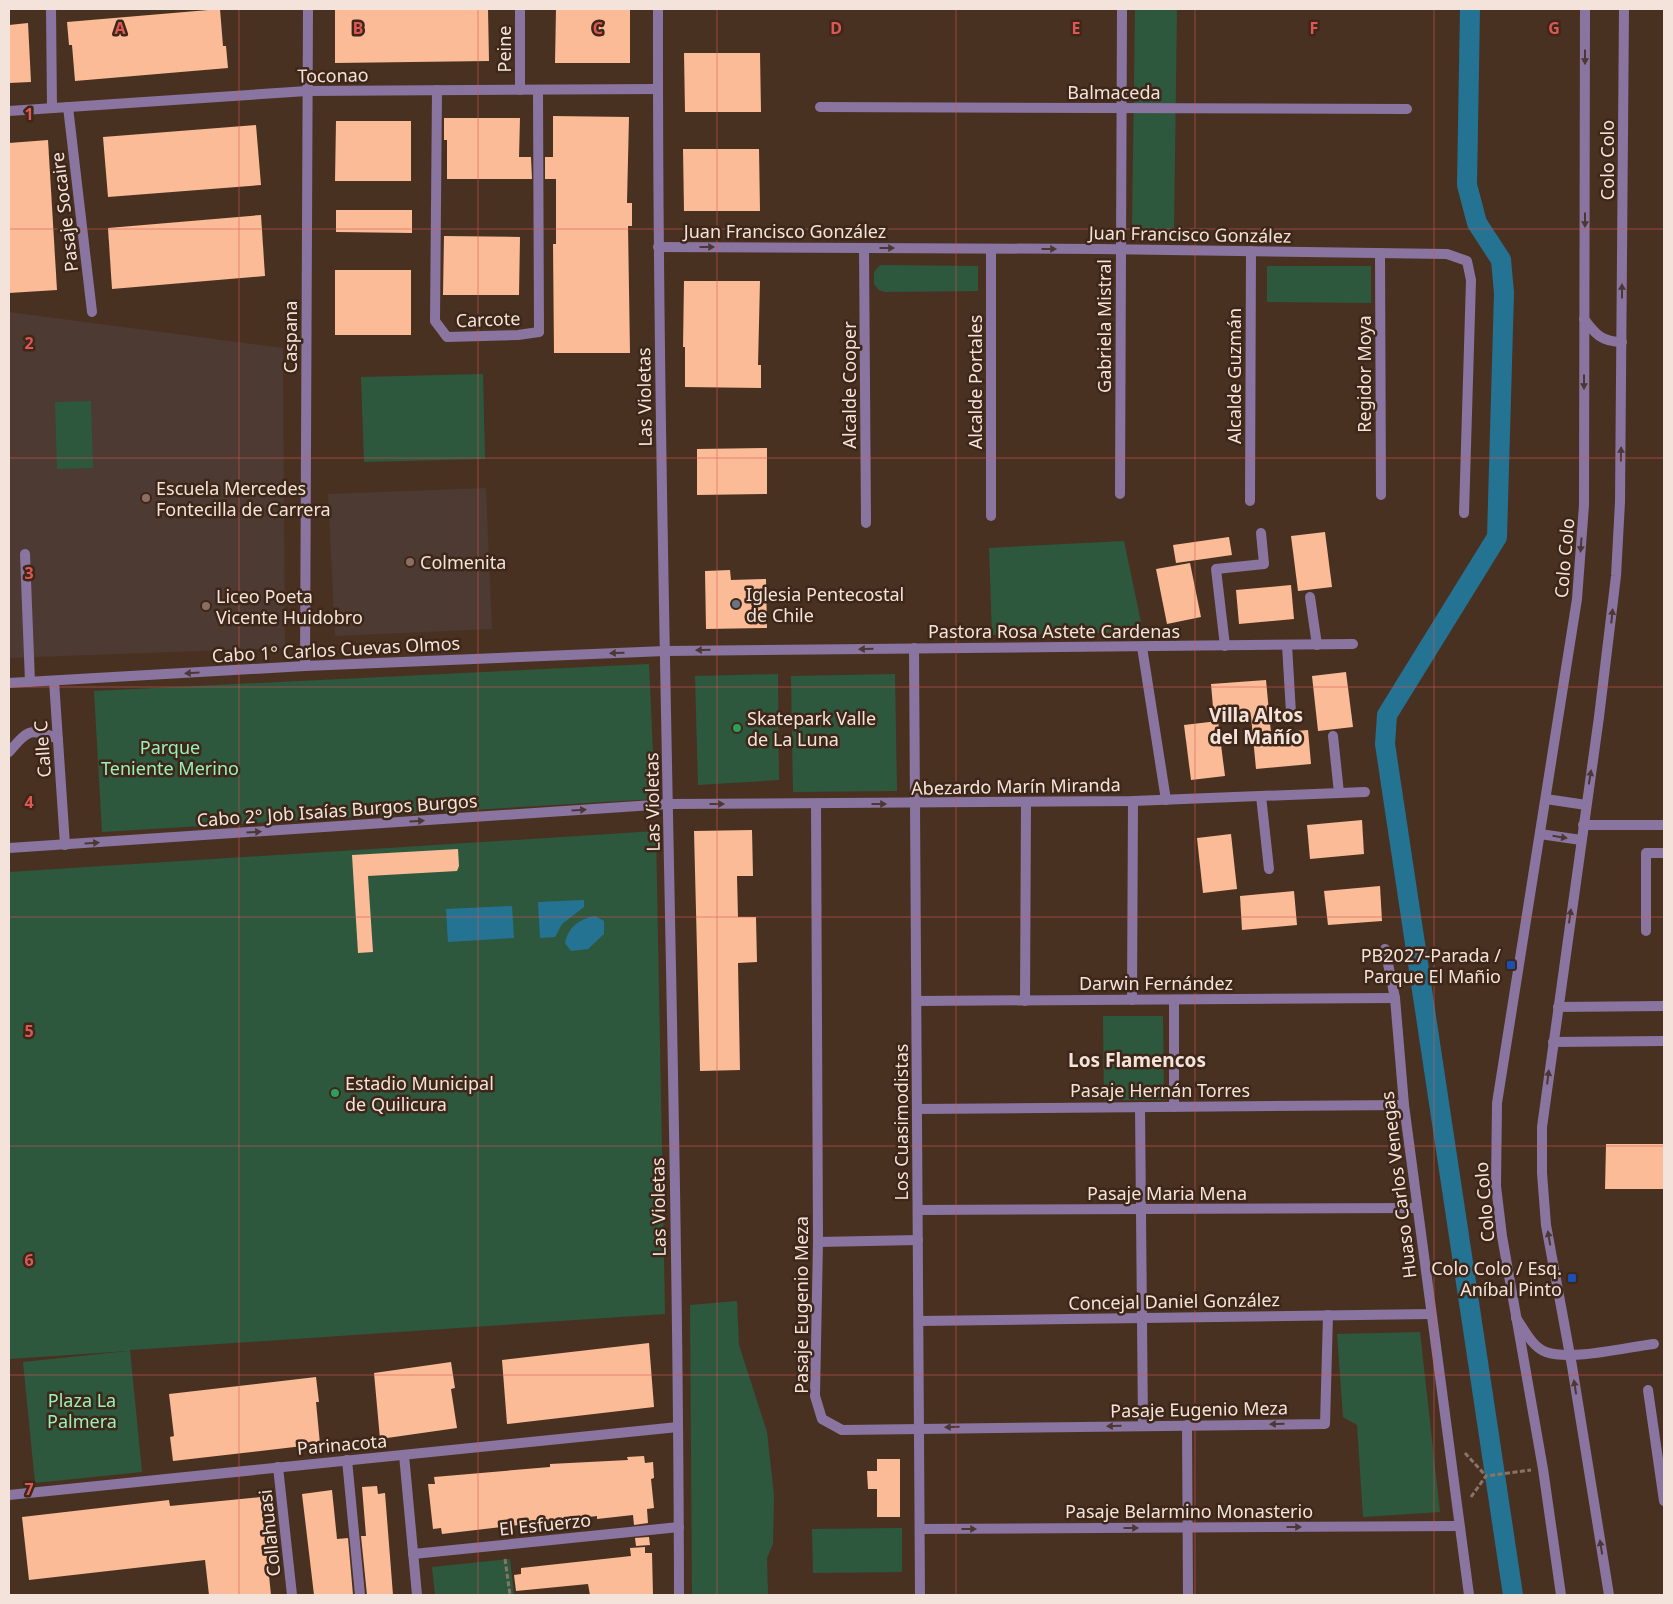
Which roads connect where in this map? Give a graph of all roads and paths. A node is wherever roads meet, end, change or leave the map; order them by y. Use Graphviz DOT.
graph roads {
  1 [pos="51,9"];
  2 [pos="308,9"];
  3 [pos="520,9"];
  4 [pos="658,9"];
  5 [pos="1122,9"];
  6 [pos="1585,9"];
  7 [pos="1624,9"];
  8 [pos="658,89"];
  9 [pos="437,90"];
  10 [pos="520,90"];
  11 [pos="538,90"];
  12 [pos="307,91"];
  13 [pos="68,107"];
  14 [pos="820,107"];
  15 [pos="52,108"];
  16 [pos="1121,108"];
  17 [pos="1407,109"];
  18 [pos="9,112"];
  19 [pos="658,247"];
  20 [pos="864,248"];
  21 [pos="991,249"];
  22 [pos="1121,249"];
  23 [pos="1251,251"];
  24 [pos="1380,253"];
  25 [pos="92,312"];
  26 [pos="1584,318"];
  27 [pos="1622,342"];
  28 [pos="1120,494"];
  29 [pos="1381,495"];
  30 [pos="1250,500"];
  31 [pos="1464,513"];
  32 [pos="991,516"];
  33 [pos="866,523"];
  34 [pos="1261,533"];
  35 [pos="25,554"];
  36 [pos="1310,597"];
  37 [pos="1352,644"];
  38 [pos="1287,645"];
  39 [pos="1317,645"];
  40 [pos="1225,646"];
  41 [pos="1142,647"];
  42 [pos="914,648"];
  43 [pos="665,651"];
  44 [pos="305,666"];
  45 [pos="54,681"];
  46 [pos="30,682"];
  47 [pos="9,683"];
  48 [pos="1291,712"];
  49 [pos="1333,736"];
  50 [pos="58,739"];
  51 [pos="9,752"];
  52 [pos="1365,792"];
  53 [pos="1339,793"];
  54 [pos="1261,796"];
  55 [pos="1546,799"];
  56 [pos="1166,800"];
  57 [pos="1133,801"];
  58 [pos="1026,802"];
  59 [pos="668,804"];
  60 [pos="816,804"];
  61 [pos="915,804"];
  62 [pos="1586,805"];
  63 [pos="1583,825"];
  64 [pos="1664,825"];
  65 [pos="1540,834"];
  66 [pos="1581,840"];
  67 [pos="65,845"];
  68 [pos="9,848"];
  69 [pos="1664,853"];
  70 [pos="1269,869"];
  71 [pos="1646,931"];
  72 [pos="1385,949"];
  73 [pos="1395,998"];
  74 [pos="1132,1000"];
  75 [pos="1174,1000"];
  76 [pos="917,1001"];
  77 [pos="1024,1001"];
  78 [pos="1664,1006"];
  79 [pos="1558,1007"];
  80 [pos="1664,1041"];
  81 [pos="1553,1042"];
  82 [pos="1404,1105"];
  83 [pos="1174,1106"];
  84 [pos="1140,1107"];
  85 [pos="917,1109"];
  86 [pos="1417,1208"];
  87 [pos="1141,1209"];
  88 [pos="918,1210"];
  89 [pos="918,1240"];
  90 [pos="818,1242"];
  91 [pos="1430,1314"];
  92 [pos="1328,1315"];
  93 [pos="1142,1318"];
  94 [pos="1516,1318"];
  95 [pos="919,1320"];
  96 [pos="1654,1344"];
  97 [pos="1570,1355"];
  98 [pos="1648,1390"];
  99 [pos="1186,1425"];
  100 [pos="1143,1426"];
  101 [pos="678,1427"];
  102 [pos="919,1428"];
  103 [pos="404,1455"];
  104 [pos="347,1460"];
  105 [pos="278,1467"];
  106 [pos="1517,1472"];
  107 [pos="1487,1476"];
  108 [pos="9,1496"];
  109 [pos="1664,1501"];
  110 [pos="1458,1526"];
  111 [pos="679,1527"];
  112 [pos="1187,1528"];
  113 [pos="920,1529"];
  114 [pos="504,1545"];
  115 [pos="413,1554"];
  116 [pos="292,1595"];
  117 [pos="360,1595"];
  118 [pos="417,1595"];
  119 [pos="510,1595"];
  120 [pos="679,1595"];
  121 [pos="920,1595"];
  122 [pos="1188,1595"];
  123 [pos="1469,1595"];
  124 [pos="1561,1595"];
  125 [pos="1609,1595"];
  1 -- 15 [label="street"];
  2 -- 12 [label="street, Caspana"];
  3 -- 10 [label="street, Peine"];
  4 -- 8 [label="street, Las Violetas"];
  5 -- 16 [label="street, Gabriela Mistral"];
  6 -- 26 [label="street, Colo Colo, one-way"];
  27 -- 7 [label="street, Colo Colo, one-way"];
  8 -- 11 [label="street, Toconao"];
  8 -- 19 [label="street, Las Violetas"];
  9 -- 10 [label="street, Toconao"];
  9 -- 11 [label="street, Carcote"];
  9 -- 12 [label="street, Toconao"];
  10 -- 11 [label="street, Toconao"];
  12 -- 13 [label="street, Toconao"];
  12 -- 44 [label="street, Caspana"];
  13 -- 15 [label="street, Toconao"];
  13 -- 25 [label="street, Pasaje Socaire"];
  14 -- 16 [label="street, Balmaceda"];
  15 -- 18 [label="street, Toconao"];
  16 -- 17 [label="street, Balmaceda"];
  16 -- 22 [label="street, Gabriela Mistral"];
  19 -- 20 [label="street, Juan Francisco González, one-way"];
  19 -- 43 [label="street, Las Violetas"];
  20 -- 21 [label="street, Juan Francisco González, one-way"];
  20 -- 33 [label="street, Alcalde Cooper"];
  21 -- 22 [label="street, Juan Francisco González, one-way"];
  21 -- 32 [label="street, Alcalde Portales"];
  22 -- 23 [label="street, Juan Francisco González"];
  22 -- 28 [label="street, Gabriela Mistral"];
  23 -- 24 [label="street, Juan Francisco González"];
  23 -- 30 [label="street, Alcalde Guzmán"];
  24 -- 29 [label="street, Regidor Moya"];
  24 -- 31 [label="street, Juan Francisco González"];
  26 -- 27 [label="street"];
  26 -- 55 [label="street, Colo Colo, one-way"];
  62 -- 27 [label="street, Colo Colo, one-way"];
  34 -- 40 [label="street"];
  35 -- 46 [label="street"];
  36 -- 39 [label="street"];
  37 -- 39 [label="street, Pastora Rosa Astete Cardenas"];
  38 -- 39 [label="street, Pastora Rosa Astete Cardenas"];
  38 -- 40 [label="street, Pastora Rosa Astete Cardenas"];
  38 -- 48 [label="street"];
  40 -- 41 [label="street, Pastora Rosa Astete Cardenas"];
  41 -- 42 [label="street, Pastora Rosa Astete Cardenas"];
  41 -- 56 [label="street"];
  42 -- 43 [label="street, Pastora Rosa Astete Cardenas, one-way"];
  42 -- 61 [label="street, Los Cuasimodistas"];
  43 -- 44 [label="street, Cabo 1° Carlos Cuevas Olmos, one-way"];
  43 -- 59 [label="street, Las Violetas"];
  44 -- 45 [label="street, Cabo 1° Carlos Cuevas Olmos, one-way"];
  45 -- 46 [label="street, Cabo 1° Carlos Cuevas Olmos"];
  45 -- 50 [label="street, Calle C"];
  46 -- 47 [label="street, Cabo 1° Carlos Cuevas Olmos"];
  49 -- 53 [label="street"];
  50 -- 51 [label="street"];
  50 -- 67 [label="street, Calle C"];
  52 -- 53 [label="street, Abezardo Marín Miranda"];
  53 -- 54 [label="street, Abezardo Marín Miranda"];
  54 -- 56 [label="street, Abezardo Marín Miranda"];
  54 -- 70 [label="street"];
  55 -- 62 [label="street"];
  55 -- 65 [label="street, Colo Colo"];
  56 -- 57 [label="street, Abezardo Marín Miranda"];
  57 -- 58 [label="street, Abezardo Marín Miranda"];
  57 -- 74 [label="street"];
  58 -- 61 [label="street, Abezardo Marín Miranda"];
  58 -- 77 [label="street"];
  59 -- 60 [label="street, Abezardo Marín Miranda, one-way"];
  67 -- 59 [label="street, Cabo 2° Job Isaías Burgos Burgos, one-way"];
  59 -- 101 [label="street, Las Violetas"];
  60 -- 61 [label="street, Abezardo Marín Miranda, one-way"];
  60 -- 90 [label="street, Pasaje Eugenio Meza"];
  61 -- 76 [label="street, Los Cuasimodistas"];
  62 -- 63 [label="street, Colo Colo"];
  63 -- 64 [label="street"];
  63 -- 66 [label="street, Colo Colo"];
  65 -- 66 [label="street, one-way"];
  65 -- 94 [label="street, Colo Colo"];
  79 -- 66 [label="street, Colo Colo, one-way"];
  67 -- 68 [label="street, Cabo 2° Job Isaías Burgos Burgos"];
  69 -- 71 [label="street"];
  72 -- 73 [label="street, Huaso Carlos Venegas"];
  73 -- 75 [label="street, Darwin Fernández"];
  73 -- 82 [label="street, Huaso Carlos Venegas"];
  74 -- 75 [label="street, Darwin Fernández"];
  74 -- 77 [label="street, Darwin Fernández"];
  75 -- 83 [label="street"];
  76 -- 77 [label="street, Darwin Fernández"];
  76 -- 85 [label="street, Los Cuasimodistas"];
  78 -- 79 [label="street"];
  79 -- 81 [label="street, Colo Colo"];
  80 -- 81 [label="street"];
  97 -- 81 [label="street, Colo Colo, one-way"];
  82 -- 83 [label="street, Pasaje Hernán Torres"];
  82 -- 86 [label="street, Huaso Carlos Venegas"];
  83 -- 84 [label="street, Pasaje Hernán Torres"];
  84 -- 85 [label="street, Pasaje Hernán Torres"];
  84 -- 87 [label="street"];
  85 -- 88 [label="street, Los Cuasimodistas"];
  86 -- 87 [label="street, Pasaje Maria Mena"];
  86 -- 91 [label="street, Huaso Carlos Venegas"];
  87 -- 88 [label="street, Pasaje Maria Mena"];
  87 -- 93 [label="street"];
  88 -- 89 [label="street, Los Cuasimodistas"];
  89 -- 90 [label="street"];
  89 -- 95 [label="street, Los Cuasimodistas"];
  90 -- 102 [label="street, Pasaje Eugenio Meza"];
  91 -- 92 [label="street, Concejal Daniel González"];
  91 -- 110 [label="street, Huaso Carlos Venegas"];
  92 -- 93 [label="street, Concejal Daniel González"];
  92 -- 99 [label="street, Pasaje Eugenio Meza, one-way"];
  93 -- 95 [label="street, Concejal Daniel González"];
  93 -- 100 [label="street"];
  94 -- 97 [label="street"];
  94 -- 124 [label="street, Colo Colo"];
  95 -- 102 [label="street, Los Cuasimodistas"];
  96 -- 97 [label="street"];
  125 -- 97 [label="street, Colo Colo, one-way"];
  98 -- 109 [label="street"];
  99 -- 100 [label="street, Pasaje Eugenio Meza"];
  99 -- 112 [label="street"];
  100 -- 102 [label="street, Pasaje Eugenio Meza, one-way"];
  101 -- 103 [label="street, Parinacota"];
  101 -- 111 [label="street, Las Violetas"];
  102 -- 113 [label="street, Los Cuasimodistas"];
  103 -- 104 [label="street, Parinacota"];
  103 -- 115 [label="street"];
  104 -- 105 [label="street, Parinacota"];
  104 -- 117 [label="street"];
  105 -- 108 [label="street, Parinacota"];
  105 -- 116 [label="street, Collahuasi"];
  106 -- 107 [label="path"];
  112 -- 110 [label="street, Pasaje Belarmino Monasterio, one-way"];
  110 -- 123 [label="street, Huaso Carlos Venegas"];
  111 -- 114 [label="street, El Esfuerzo"];
  111 -- 120 [label="street, Las Violetas"];
  113 -- 112 [label="street, Pasaje Belarmino Monasterio, one-way"];
  112 -- 122 [label="street"];
  113 -- 121 [label="street, Los Cuasimodistas"];
  114 -- 115 [label="street, El Esfuerzo"];
  114 -- 119 [label="path"];
  115 -- 118 [label="street"];
}
